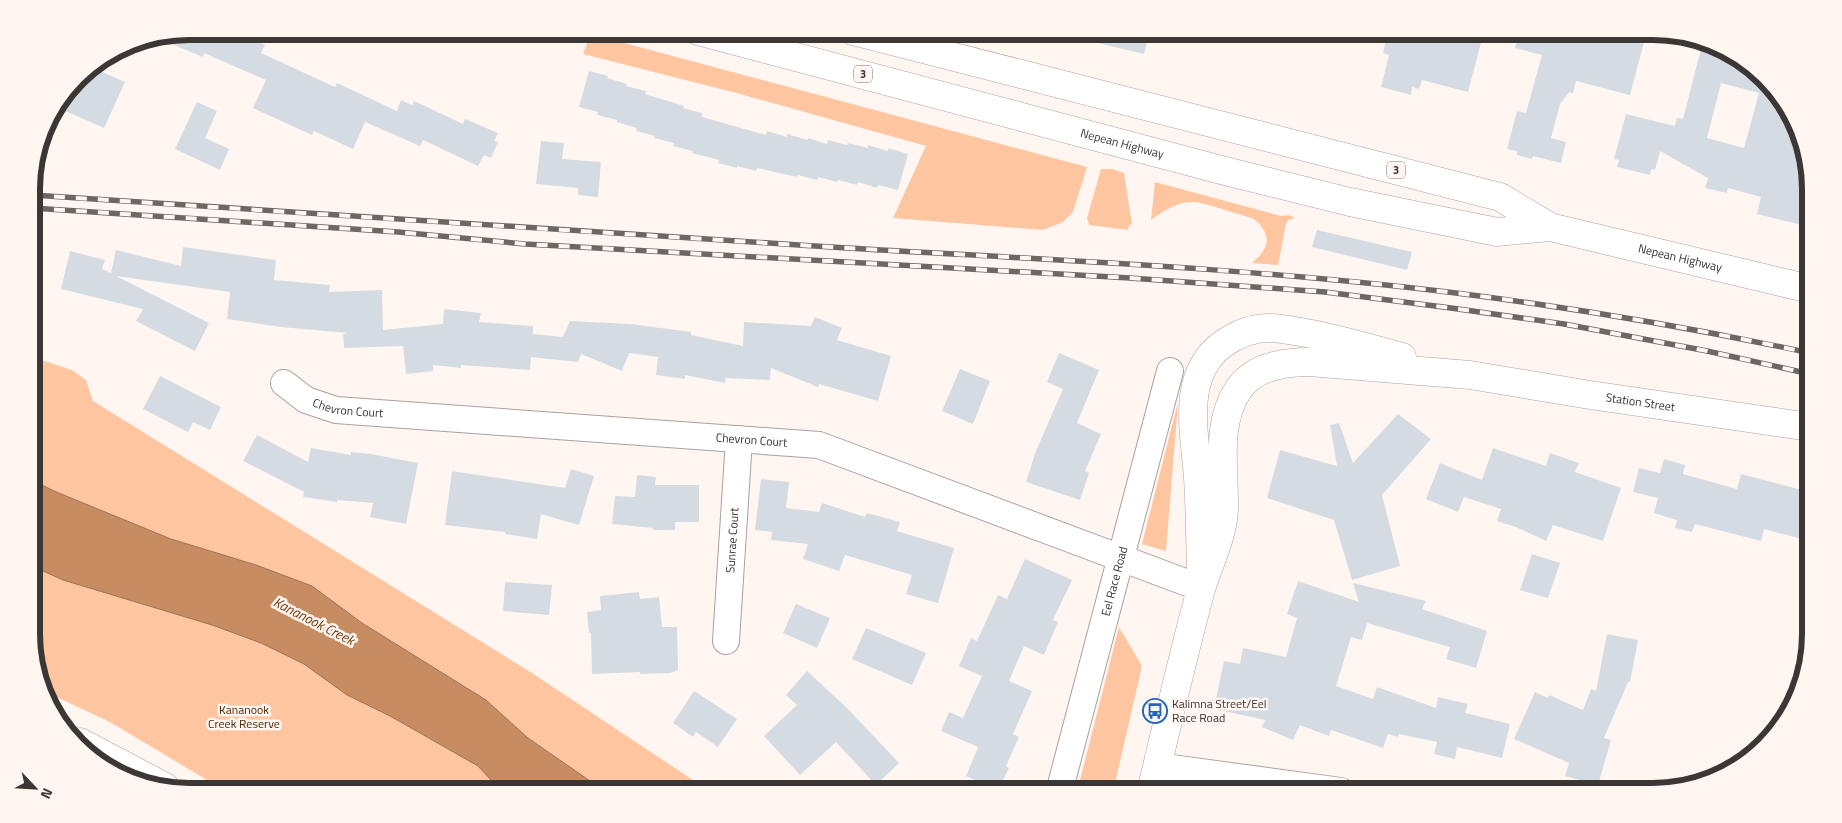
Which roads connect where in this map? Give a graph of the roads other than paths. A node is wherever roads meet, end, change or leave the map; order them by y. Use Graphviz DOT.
graph roads {
  1 [pos="732,40"];
  2 [pos="888,40"];
  3 [pos="1236,130"];
  4 [pos="1225,171"];
  5 [pos="1550,227"];
  6 [pos="1802,288"];
  7 [pos="1170,371"];
  8 [pos="1470,375"];
  9 [pos="284,383"];
  10 [pos="1802,426"];
  11 [pos="739,439"];
  12 [pos="1122,557"];
  13 [pos="1201,588"];
  14 [pos="726,641"];
  15 [pos="97,751"];
  16 [pos="145,776"];
  17 [pos="1154,779"];
  18 [pos="1062,783"];
  19 [pos="1212,783"];
  1 -- 4 [label="main road, Nepean Highway / 3"];
  2 -- 3 [label="main road, Nepean Highway / 3"];
  3 -- 4 [label="main road"];
  3 -- 5 [label="main road, Nepean Highway / 3"];
  4 -- 5 [label="main road, Nepean Highway / 3"];
  5 -- 6 [label="main road, Nepean Highway / 3"];
  7 -- 12 [label="street, Eel Race Road"];
  8 -- 10 [label="main road, Station Street"];
  8 -- 13 [label="main road, Station Street"];
  8 -- 13 [label="main road, Station Street"];
  9 -- 11 [label="street, Chevron Court"];
  11 -- 12 [label="street, Chevron Court"];
  11 -- 14 [label="street, Sunrae Court"];
  12 -- 13 [label="street, Chevron Court"];
  12 -- 18 [label="street, Eel Race Road"];
  13 -- 17 [label="main road"];
  15 -- 16 [label="main road"];
  17 -- 19 [label="street"];
}
